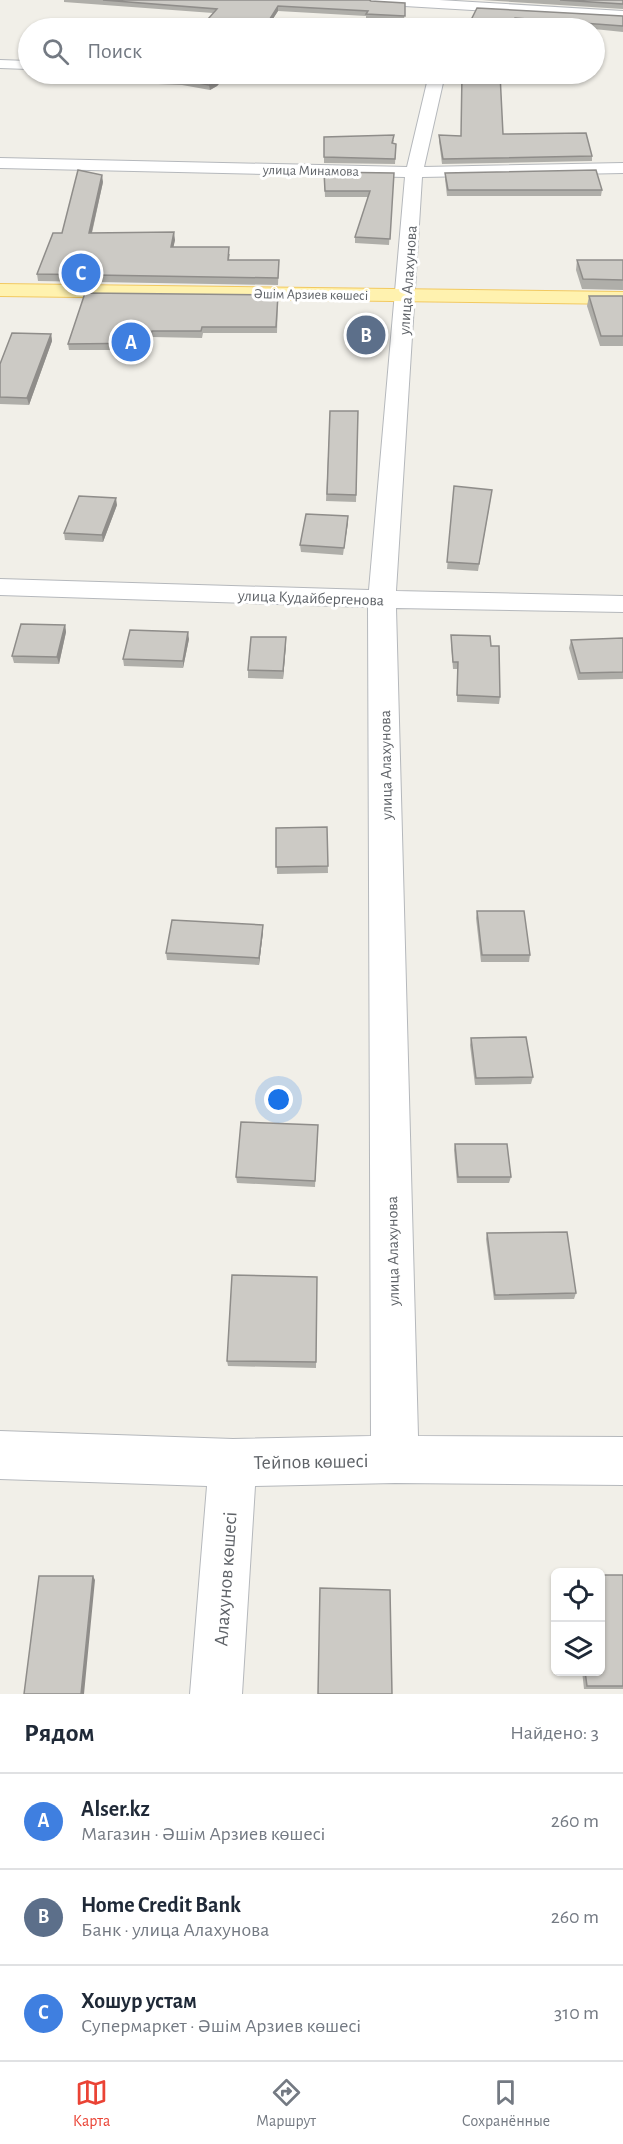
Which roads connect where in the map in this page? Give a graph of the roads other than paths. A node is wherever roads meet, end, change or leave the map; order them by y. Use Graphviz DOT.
graph roads {
  1 [pos="371,0"];
  2 [pos="458,2"];
  3 [pos="623,15"];
  4 [pos="453,18"];
  5 [pos="0,64"];
  6 [pos="18,65"];
  7 [pos="435,84"];
  8 [pos="0,164"];
  9 [pos="623,168"];
  10 [pos="414,172"];
  11 [pos="0,290"];
  12 [pos="406,296"];
  13 [pos="623,298"];
  14 [pos="0,587"];
  15 [pos="382,599"];
  16 [pos="623,604"];
  17 [pos="0,1455"];
  18 [pos="395,1460"];
  19 [pos="623,1461"];
  20 [pos="233,1463"];
  21 [pos="216,1694"];
  1 -- 2 [label="street"];
  2 -- 3 [label="street"];
  2 -- 4 [label="street"];
  5 -- 6 [label="street"];
  7 -- 10 [label="street, улица Алахунова"];
  8 -- 10 [label="street, улица Минамова"];
  9 -- 10 [label="street, улица Минамова"];
  10 -- 12 [label="street, улица Алахунова"];
  11 -- 12 [label="main road, Әшім Арзиев көшесі"];
  12 -- 13 [label="main road, Әшім Арзиев көшесі"];
  12 -- 15 [label="street, улица Алахунова"];
  14 -- 15 [label="street, улица Кудайбергенова"];
  15 -- 16 [label="street, улица Кудайбергенова"];
  15 -- 18 [label="street, улица Алахунова"];
  17 -- 20 [label="street, Тейпов көшесі"];
  18 -- 19 [label="street, Тейпов көшесі"];
  18 -- 20 [label="street, Тейпов көшесі"];
  20 -- 21 [label="street, Алахунов көшесі"];
}
